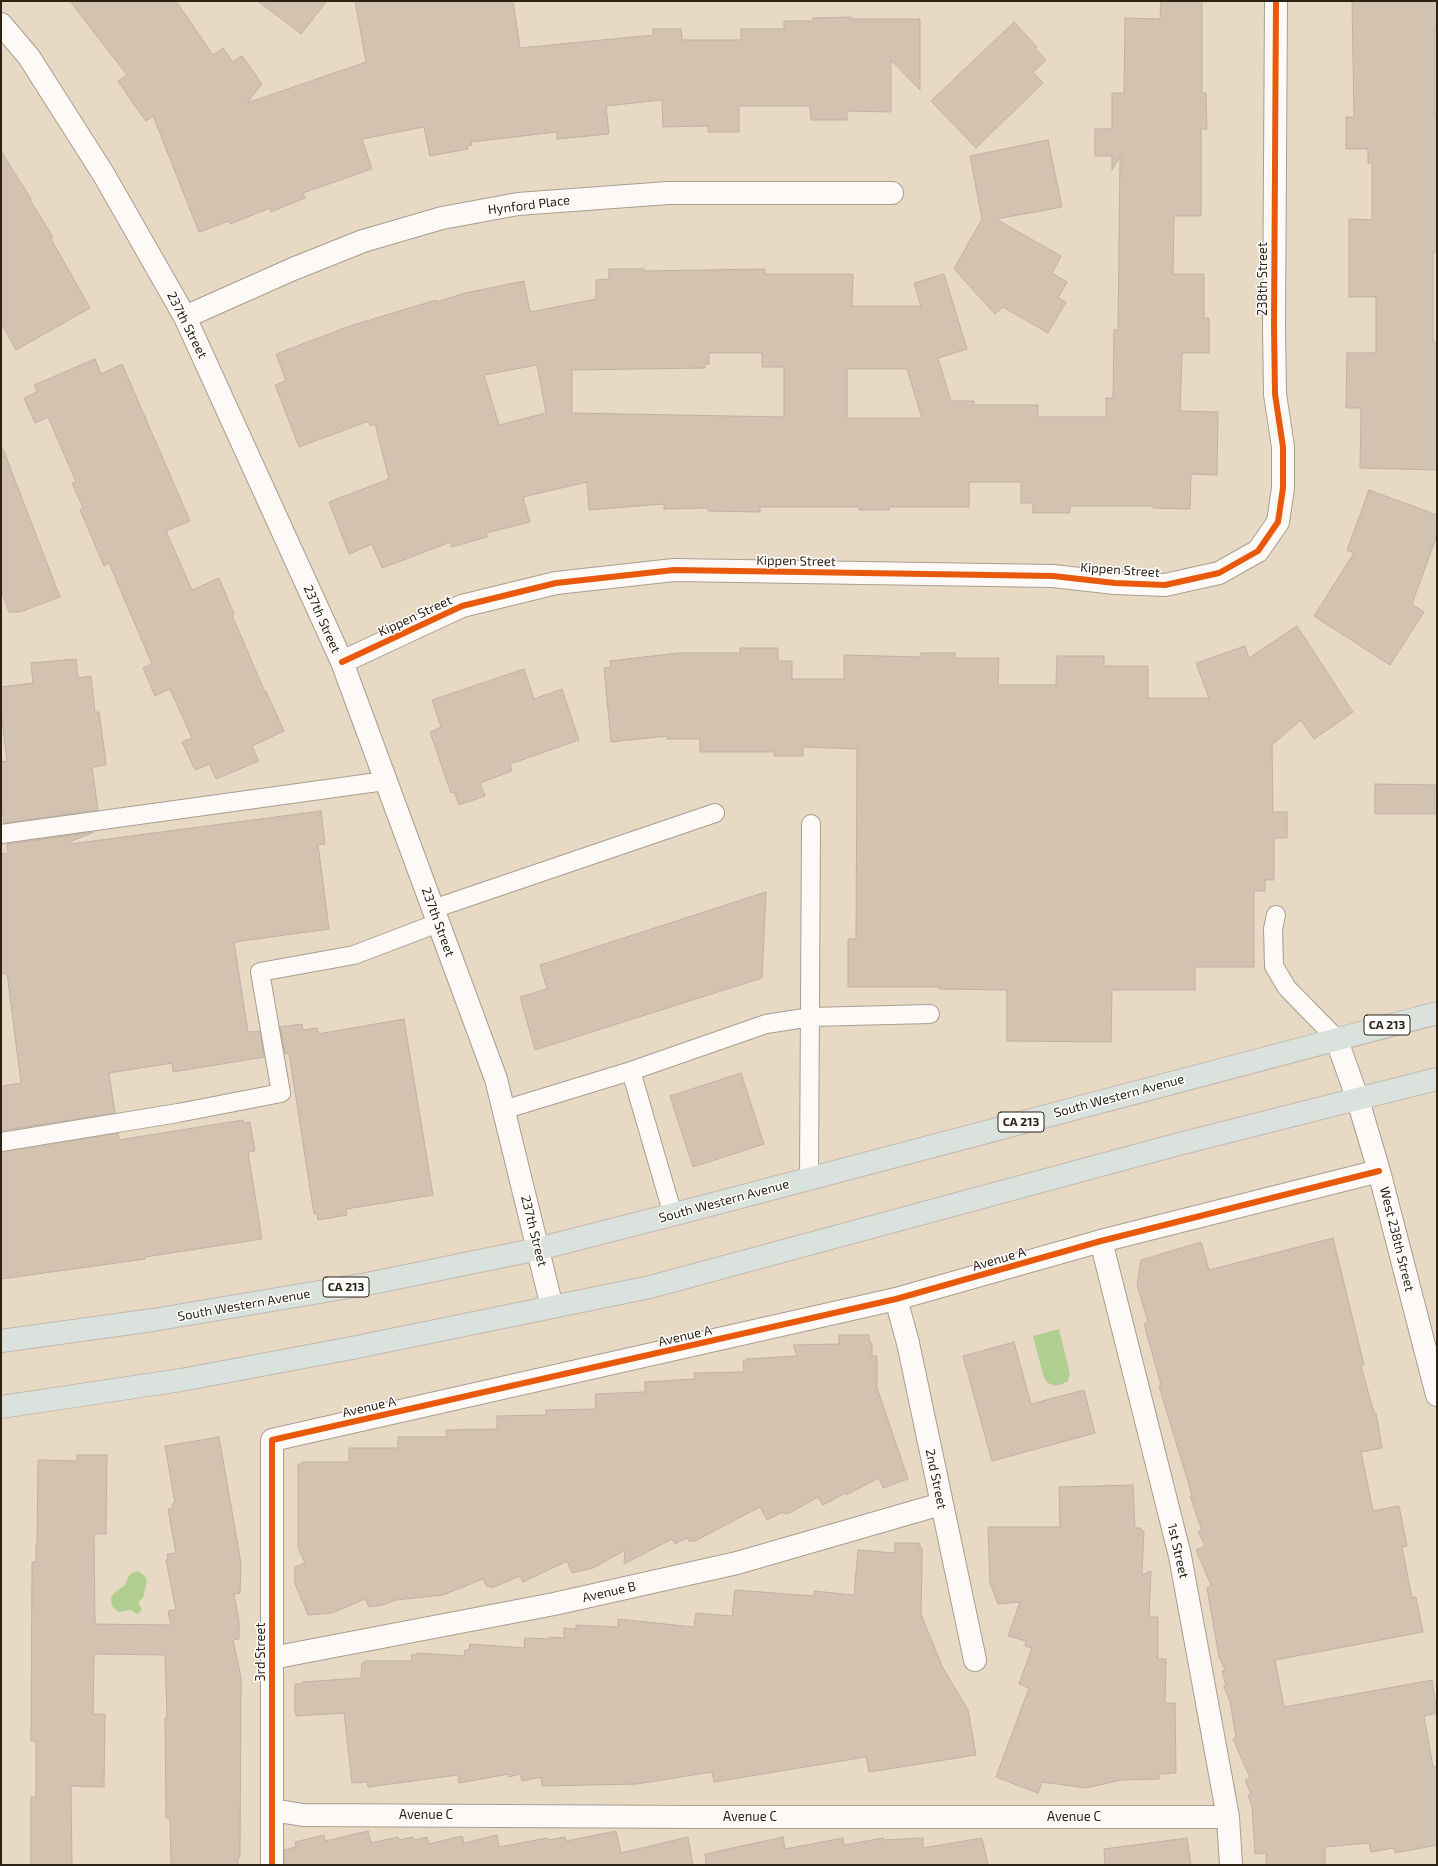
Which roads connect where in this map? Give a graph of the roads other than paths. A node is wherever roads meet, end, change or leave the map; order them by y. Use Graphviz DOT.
graph roads {
  1 [pos="1276,1"];
  2 [pos="1,24"];
  3 [pos="892,193"];
  4 [pos="185,317"];
  5 [pos="1258,551"];
  6 [pos="342,662"];
  7 [pos="385,781"];
  8 [pos="715,813"];
  9 [pos="811,824"];
  10 [pos="1,834"];
  11 [pos="436,916"];
  12 [pos="1276,916"];
  13 [pos="1437,1013"];
  14 [pos="930,1014"];
  15 [pos="811,1017"];
  16 [pos="1336,1038"];
  17 [pos="631,1071"];
  18 [pos="1437,1079"];
  19 [pos="1358,1100"];
  20 [pos="503,1110"];
  21 [pos="1,1142"];
  22 [pos="1379,1171"];
  23 [pos="809,1179"];
  24 [pos="673,1215"];
  25 [pos="1101,1241"];
  26 [pos="538,1249"];
  27 [pos="896,1299"];
  28 [pos="552,1307"];
  29 [pos="1,1341"];
  30 [pos="1437,1395"];
  31 [pos="1,1406"];
  32 [pos="272,1440"];
  33 [pos="941,1504"];
  34 [pos="272,1658"];
  35 [pos="976,1660"];
  36 [pos="272,1810"];
  37 [pos="1228,1817"];
  38 [pos="272,1865"];
  39 [pos="1231,1865"];
  1 -- 5 [label="street, 238th Street"];
  2 -- 4 [label="street, 237th Street"];
  3 -- 4 [label="street, Hynford Place"];
  4 -- 6 [label="street, 237th Street"];
  5 -- 6 [label="street, Kippen Street"];
  6 -- 7 [label="street, 237th Street"];
  7 -- 10 [label="lane"];
  7 -- 11 [label="street, 237th Street"];
  8 -- 11 [label="lane"];
  9 -- 15 [label="lane"];
  11 -- 20 [label="street, 237th Street"];
  11 -- 21 [label="lane"];
  12 -- 16 [label="lane"];
  13 -- 16 [label="main road, South Western Avenue / CA 213"];
  14 -- 15 [label="lane"];
  15 -- 17 [label="lane"];
  15 -- 23 [label="lane"];
  16 -- 19 [label="street, West 238th Street"];
  16 -- 23 [label="main road, South Western Avenue / CA 213"];
  17 -- 20 [label="lane"];
  17 -- 24 [label="lane"];
  18 -- 19 [label="main road"];
  19 -- 22 [label="street, West 238th Street"];
  19 -- 28 [label="main road"];
  20 -- 26 [label="street, 237th Street"];
  22 -- 25 [label="street, Avenue A"];
  22 -- 30 [label="street, West 238th Street"];
  23 -- 24 [label="main road, South Western Avenue / CA 213"];
  24 -- 26 [label="main road, South Western Avenue / CA 213"];
  25 -- 27 [label="street, Avenue A"];
  25 -- 37 [label="street, 1st Street"];
  26 -- 28 [label="street, 237th Street"];
  26 -- 29 [label="main road, South Western Avenue / CA 213"];
  27 -- 32 [label="street, Avenue A"];
  27 -- 33 [label="street, 2nd Street"];
  28 -- 31 [label="main road"];
  32 -- 34 [label="street, 3rd Street"];
  33 -- 34 [label="street, Avenue B"];
  33 -- 35 [label="street, 2nd Street"];
  34 -- 36 [label="street, 3rd Street"];
  36 -- 37 [label="street, Avenue C"];
  36 -- 38 [label="street, 3rd Street"];
  37 -- 39 [label="street, 1st Street"];
}
